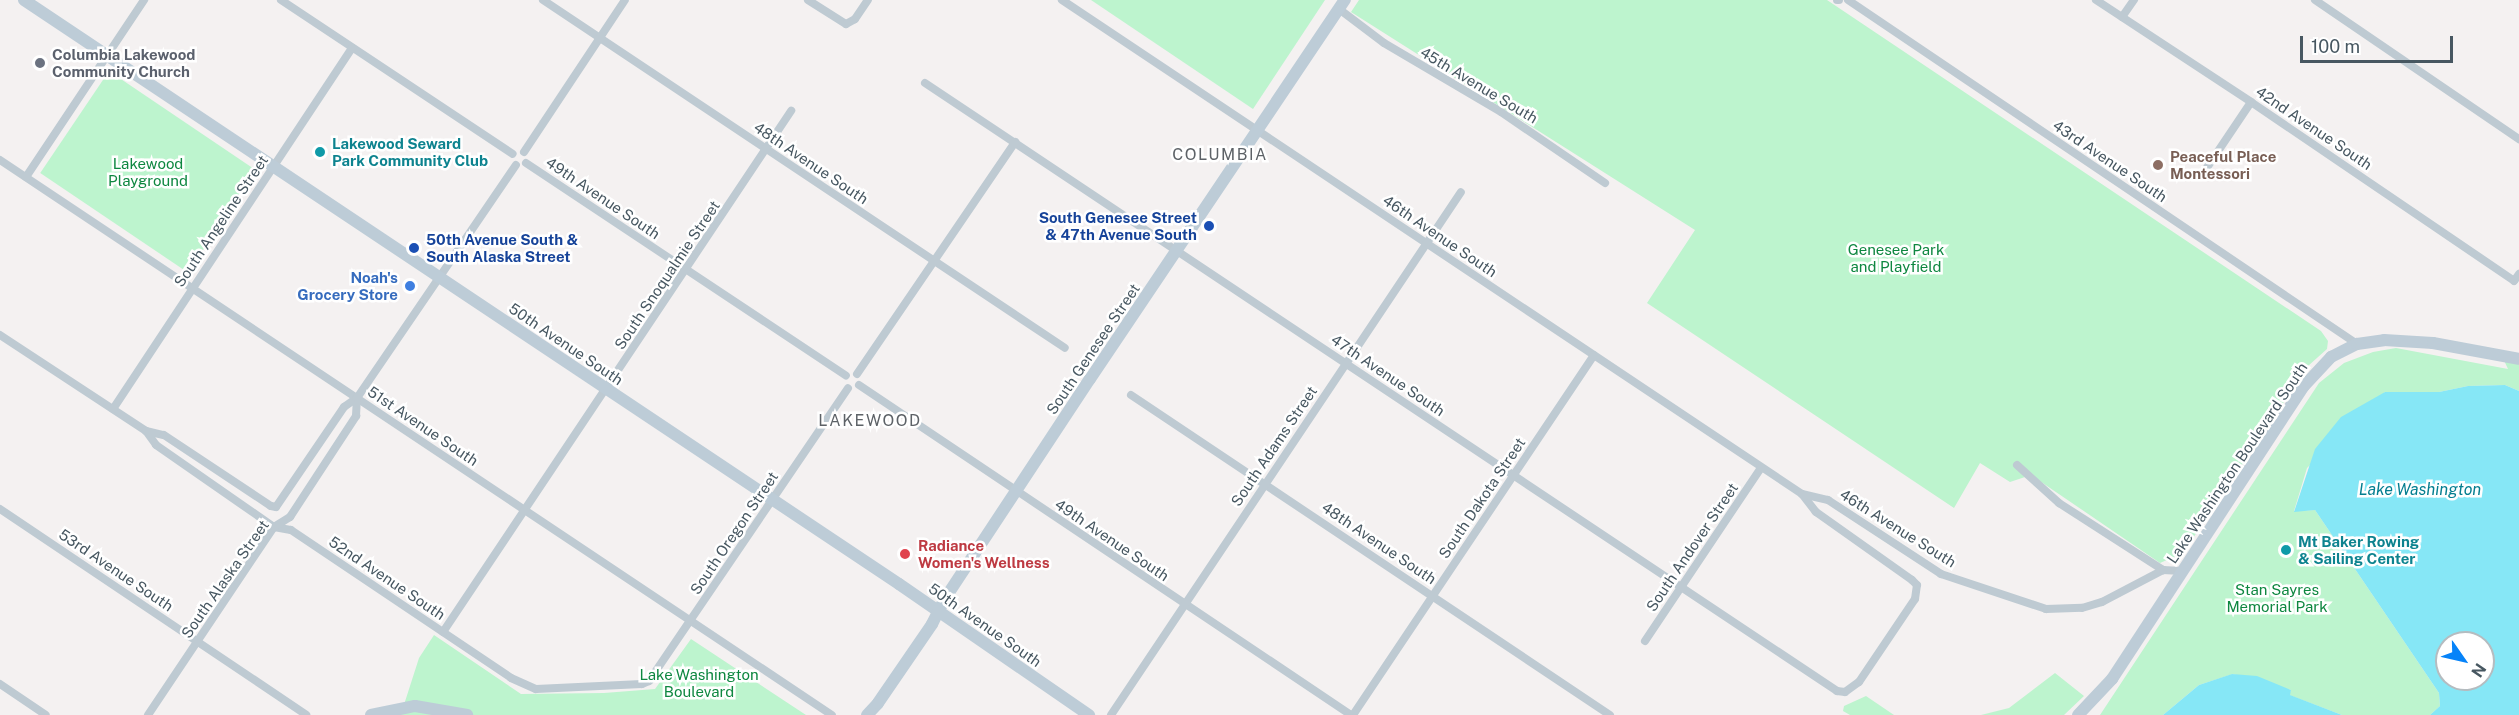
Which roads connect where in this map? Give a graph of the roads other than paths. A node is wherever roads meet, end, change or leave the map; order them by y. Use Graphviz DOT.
graph roads {
  1 [pos="24,0"];
  2 [pos="144,0"];
  3 [pos="281,0"];
  4 [pos="543,0"];
  5 [pos="625,0"];
  6 [pos="808,0"];
  7 [pos="868,0"];
  8 [pos="1062,0"];
  9 [pos="1848,0"];
  10 [pos="2096,0"];
  11 [pos="2134,0"];
  12 [pos="2315,0"];
  13 [pos="1342,5"];
  14 [pos="2122,17"];
  15 [pos="599,38"];
  16 [pos="352,48"];
  17 [pos="106,56"];
  18 [pos="925,82"];
  19 [pos="2251,102"];
  20 [pos="790,111"];
  21 [pos="1257,129"];
  22 [pos="2519,139"];
  23 [pos="1015,142"];
  24 [pos="767,150"];
  25 [pos="524,152"];
  26 [pos="513,154"];
  27 [pos="0,160"];
  28 [pos="526,163"];
  29 [pos="516,165"];
  30 [pos="274,167"];
  31 [pos="2202,175"];
  32 [pos="26,177"];
  33 [pos="1605,183"];
  34 [pos="1461,192"];
  35 [pos="1427,243"];
  36 [pos="1177,249"];
  37 [pos="934,261"];
  38 [pos="686,270"];
  39 [pos="439,278"];
  40 [pos="2516,278"];
  41 [pos="192,288"];
  42 [pos="0,335"];
  43 [pos="2357,344"];
  44 [pos="1065,348"];
  45 [pos="1594,355"];
  46 [pos="2519,359"];
  47 [pos="1346,363"];
  48 [pos="857,374"];
  49 [pos="846,376"];
  50 [pos="859,385"];
  51 [pos="848,388"];
  52 [pos="607,389"];
  53 [pos="1131,395"];
  54 [pos="357,398"];
  55 [pos="113,409"];
  56 [pos="146,430"];
  57 [pos="2017,465"];
  58 [pos="1761,468"];
  59 [pos="1514,475"];
  60 [pos="1266,484"];
  61 [pos="1016,492"];
  62 [pos="1802,494"];
  63 [pos="773,500"];
  64 [pos="271,506"];
  65 [pos="0,509"];
  66 [pos="524,510"];
  67 [pos="274,527"];
  68 [pos="2163,570"];
  69 [pos="2182,571"];
  70 [pos="1681,588"];
  71 [pos="1434,596"];
  72 [pos="1185,604"];
  73 [pos="937,611"];
  74 [pos="691,621"];
  75 [pos="443,632"];
  76 [pos="198,641"];
  77 [pos="1645,641"];
  78 [pos="0,684"];
  79 [pos="635,685"];
  80 [pos="1837,690"];
  81 [pos="46,715"];
  82 [pos="148,715"];
  83 [pos="306,715"];
  84 [pos="371,715"];
  85 [pos="467,715"];
  86 [pos="832,715"];
  87 [pos="867,715"];
  88 [pos="1089,715"];
  89 [pos="1110,715"];
  90 [pos="1352,715"];
  91 [pos="1610,715"];
  92 [pos="2078,715"];
  1 -- 17 [label="street, 50th Avenue South"];
  2 -- 17 [label="street"];
  3 -- 16 [label="street"];
  4 -- 15 [label="street, 48th Avenue South"];
  5 -- 15 [label="street"];
  6 -- 7 [label="street"];
  8 -- 21 [label="street, 46th Avenue South"];
  9 -- 43 [label="street, 43rd Avenue South"];
  10 -- 14 [label="street, 42nd Avenue South"];
  11 -- 14 [label="street"];
  12 -- 22 [label="street"];
  13 -- 21 [label="street, South Genesee Street"];
  13 -- 33 [label="street, 45th Avenue South"];
  14 -- 19 [label="street, 42nd Avenue South"];
  15 -- 24 [label="street, 48th Avenue South"];
  15 -- 25 [label="street"];
  16 -- 26 [label="street"];
  16 -- 30 [label="street, South Angeline Street"];
  17 -- 30 [label="street, 50th Avenue South"];
  17 -- 32 [label="street"];
  18 -- 23 [label="street, 47th Avenue South"];
  19 -- 31 [label="street"];
  19 -- 40 [label="street, 42nd Avenue South"];
  20 -- 24 [label="street, South Snoqualmie Street"];
  21 -- 35 [label="street, 46th Avenue South"];
  21 -- 36 [label="street, South Genesee Street"];
  23 -- 36 [label="street, 47th Avenue South"];
  23 -- 37 [label="street"];
  24 -- 37 [label="street, 48th Avenue South"];
  24 -- 38 [label="street, South Snoqualmie Street"];
  25 -- 26 [label="street"];
  25 -- 28 [label="street"];
  26 -- 29 [label="street"];
  27 -- 32 [label="street, 51st Avenue South"];
  28 -- 29 [label="street"];
  28 -- 38 [label="street, 49th Avenue South"];
  29 -- 39 [label="street, South Alaska Street"];
  30 -- 39 [label="street, 50th Avenue South"];
  30 -- 41 [label="street, South Angeline Street"];
  32 -- 41 [label="street, 51st Avenue South"];
  34 -- 35 [label="street, South Adams Street"];
  35 -- 45 [label="street, 46th Avenue South"];
  35 -- 47 [label="street, South Adams Street"];
  36 -- 47 [label="street, 47th Avenue South"];
  36 -- 61 [label="street, South Genesee Street"];
  37 -- 44 [label="street, 48th Avenue South"];
  37 -- 48 [label="street"];
  38 -- 49 [label="street, 49th Avenue South"];
  38 -- 52 [label="street, South Snoqualmie Street"];
  39 -- 52 [label="street, 50th Avenue South"];
  39 -- 54 [label="street, South Alaska Street"];
  41 -- 54 [label="street, 51st Avenue South"];
  41 -- 55 [label="street, South Angeline Street"];
  42 -- 55 [label="street, 52nd Avenue South"];
  43 -- 46 [label="street, Lake Washington Boulevard South"];
  43 -- 69 [label="street, Lake Washington Boulevard South"];
  45 -- 58 [label="street, 46th Avenue South"];
  45 -- 59 [label="street, South Dakota Street"];
  47 -- 59 [label="street, 47th Avenue South"];
  47 -- 60 [label="street, South Adams Street"];
  48 -- 49 [label="street"];
  48 -- 50 [label="street"];
  49 -- 51 [label="street"];
  50 -- 51 [label="street"];
  50 -- 61 [label="street, 49th Avenue South"];
  51 -- 63 [label="street, South Oregon Street"];
  52 -- 63 [label="street, 50th Avenue South"];
  52 -- 66 [label="street, South Snoqualmie Street"];
  53 -- 60 [label="street, 48th Avenue South"];
  54 -- 64 [label="street, South Alaska Street"];
  54 -- 66 [label="street, 51st Avenue South"];
  54 -- 67 [label="street, South Alaska Street"];
  55 -- 56 [label="street, 52nd Avenue South"];
  56 -- 64 [label="street, 52nd Avenue South"];
  56 -- 67 [label="street, 52nd Avenue South"];
  57 -- 68 [label="street"];
  58 -- 62 [label="street, 46th Avenue South"];
  58 -- 70 [label="street, South Andover Street"];
  59 -- 70 [label="street, 47th Avenue South"];
  59 -- 71 [label="street, South Dakota Street"];
  60 -- 71 [label="street, 48th Avenue South"];
  60 -- 72 [label="street, South Adams Street"];
  61 -- 72 [label="street, 49th Avenue South"];
  61 -- 73 [label="street, South Genesee Street"];
  62 -- 68 [label="street, 46th Avenue South"];
  62 -- 80 [label="street, 46th Avenue South"];
  63 -- 73 [label="street, 50th Avenue South"];
  63 -- 74 [label="street, South Oregon Street"];
  65 -- 76 [label="street, 53rd Avenue South"];
  66 -- 74 [label="street, 51st Avenue South"];
  66 -- 75 [label="street, South Snoqualmie Street"];
  67 -- 75 [label="street, 52nd Avenue South"];
  67 -- 76 [label="street, South Alaska Street"];
  68 -- 69 [label="street"];
  69 -- 92 [label="street, Lake Washington Boulevard South"];
  70 -- 77 [label="street, South Andover Street"];
  70 -- 80 [label="street, 47th Avenue South"];
  71 -- 90 [label="street, South Dakota Street"];
  71 -- 91 [label="street, 48th Avenue South"];
  72 -- 89 [label="street, South Adams Street"];
  72 -- 90 [label="street, 49th Avenue South"];
  73 -- 87 [label="street, South Genesee Street"];
  73 -- 88 [label="street, 50th Avenue South"];
  74 -- 79 [label="street, South Oregon Street"];
  74 -- 86 [label="street, 51st Avenue South"];
  75 -- 79 [label="street, 52nd Avenue South"];
  76 -- 82 [label="street, South Alaska Street"];
  76 -- 83 [label="street, 53rd Avenue South"];
  78 -- 81 [label="street"];
  84 -- 85 [label="street"];
}
